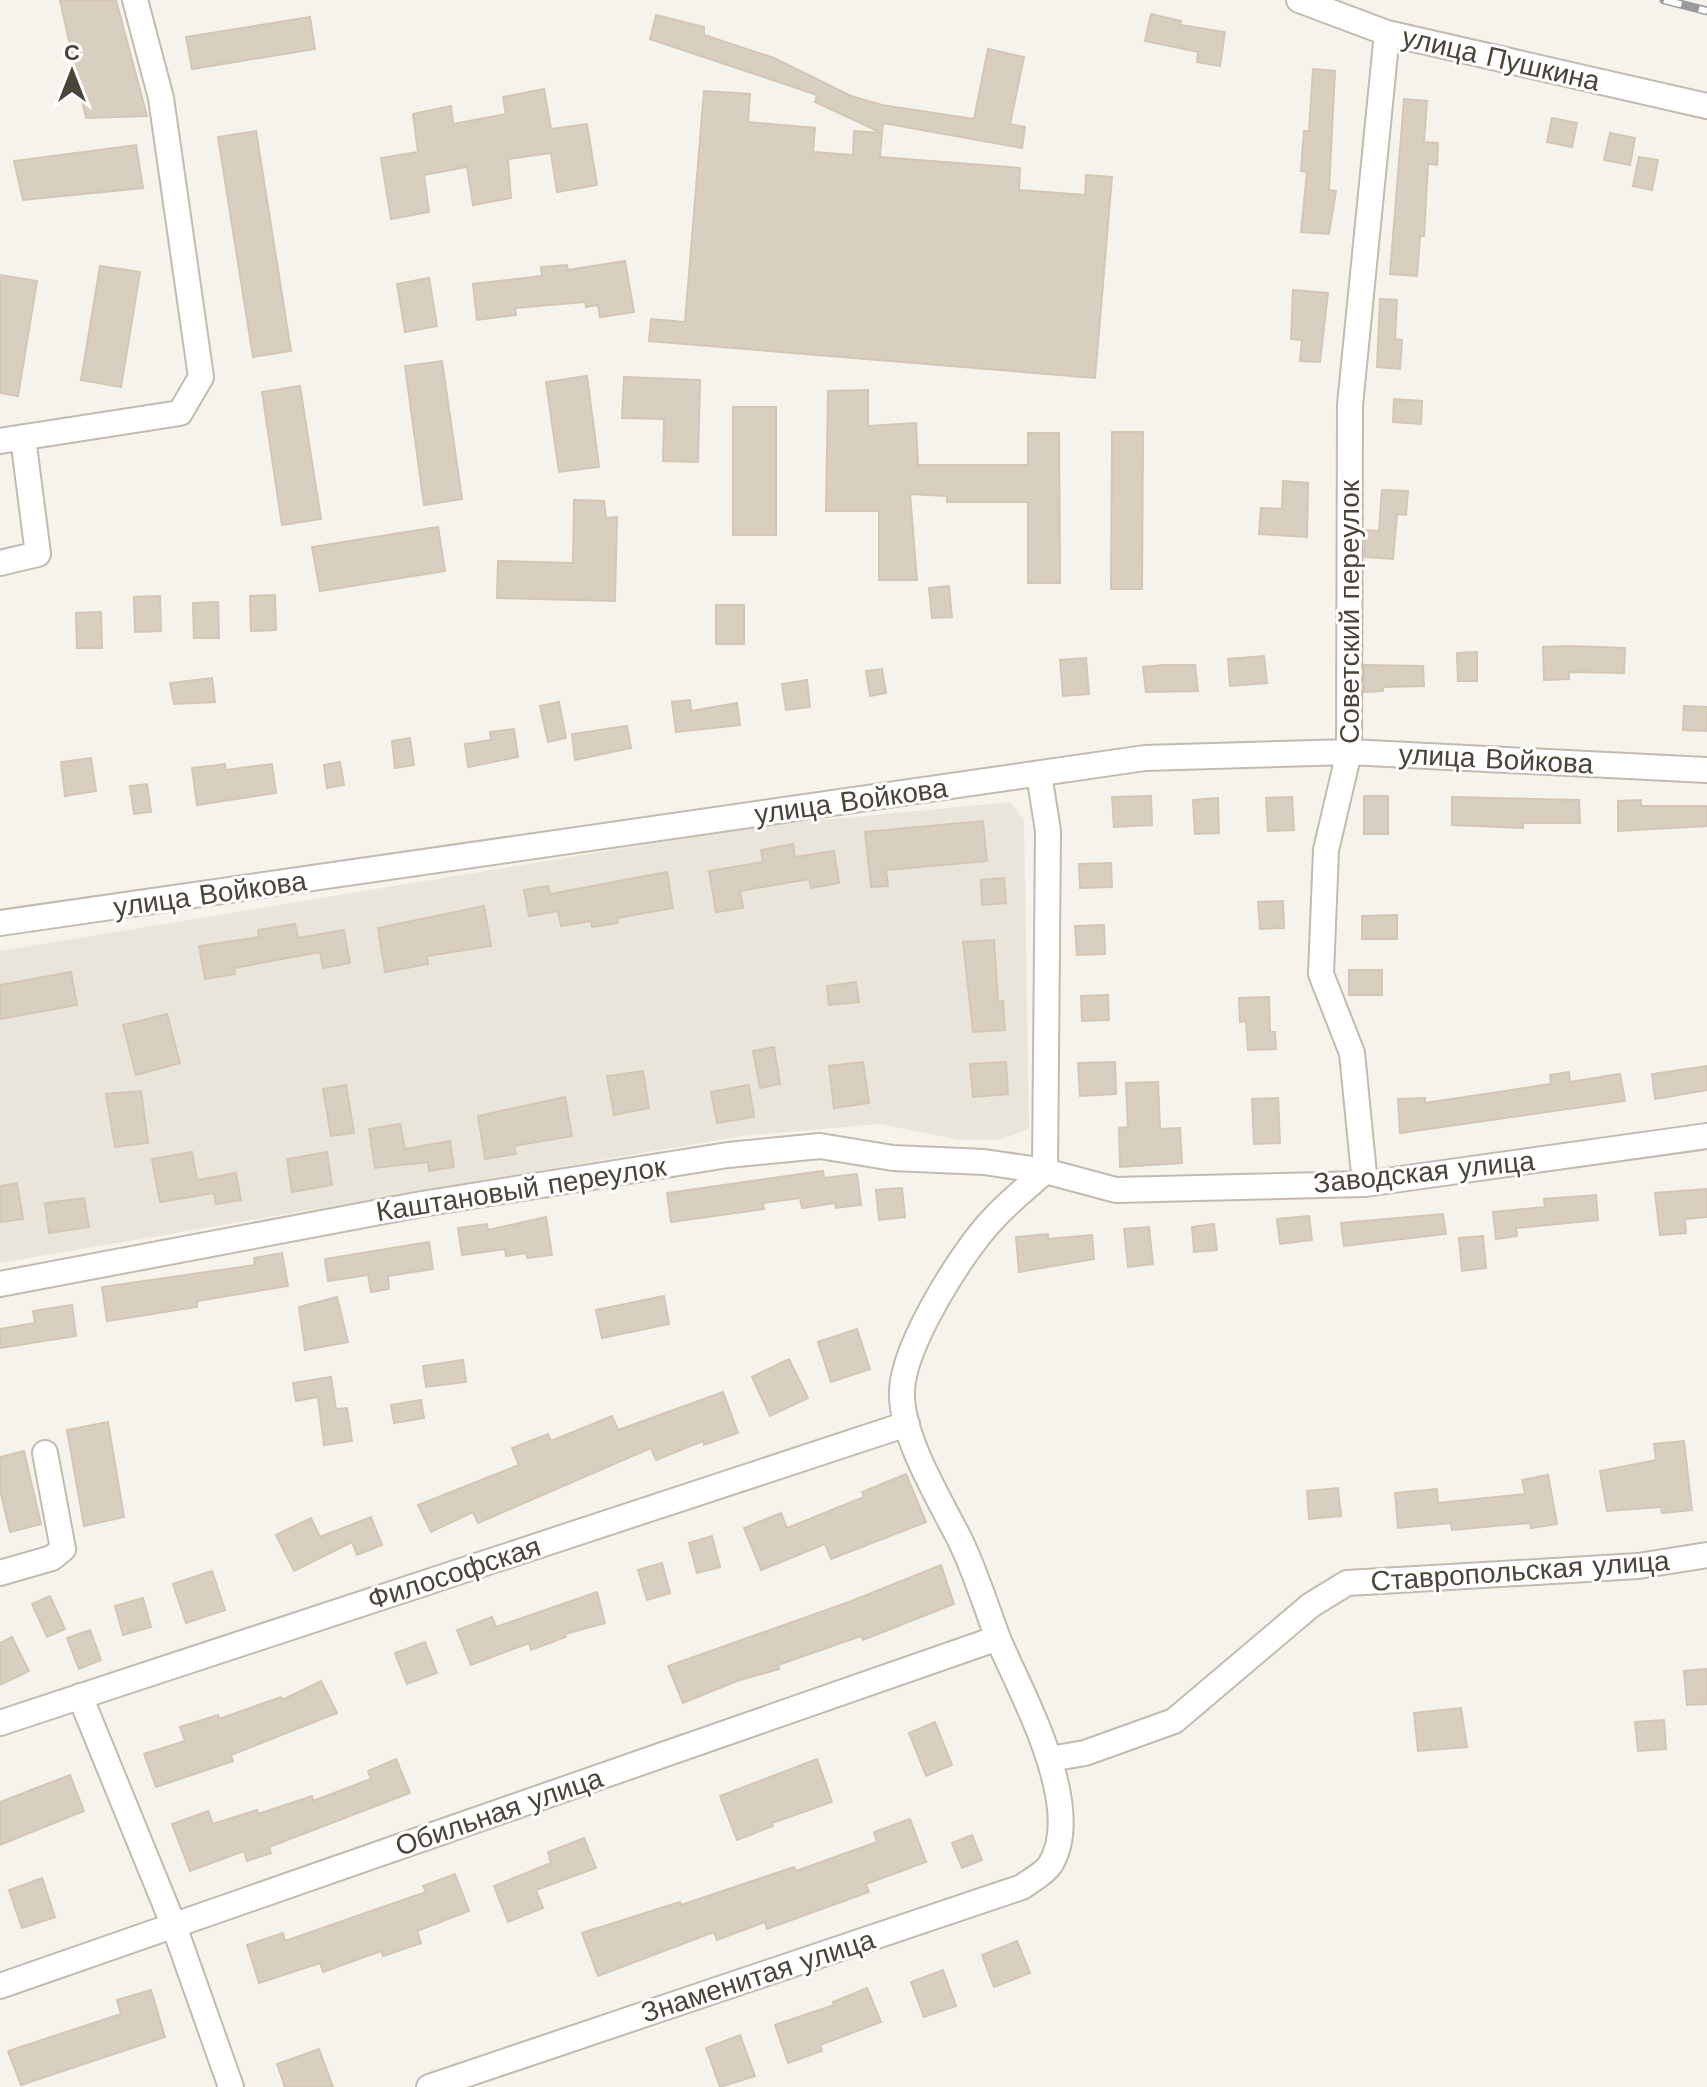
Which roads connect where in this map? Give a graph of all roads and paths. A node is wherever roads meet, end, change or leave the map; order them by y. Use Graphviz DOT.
graph roads {
  1 [pos="135,0"];
  2 [pos="1299,0"];
  3 [pos="1387,33"];
  4 [pos="1707,106"];
  5 [pos="11,440"];
  6 [pos="0,563"];
  7 [pos="1349,752"];
  8 [pos="1707,770"];
  9 [pos="1039,774"];
  10 [pos="0,923"];
  11 [pos="1707,1136"];
  12 [pos="1045,1171"];
  13 [pos="1365,1184"];
  14 [pos="0,1284"];
  15 [pos="907,1424"];
  16 [pos="45,1453"];
  17 [pos="1707,1555"];
  18 [pos="0,1573"];
  19 [pos="998,1638"];
  20 [pos="80,1696"];
  21 [pos="0,1723"];
  22 [pos="1050,1759"];
  23 [pos="174,1926"];
  24 [pos="0,1986"];
  25 [pos="231,2087"];
  26 [pos="429,2087"];
  1 -- 5 [label="street"];
  2 -- 3 [label="street, улица Пушкина"];
  3 -- 4 [label="street, улица Пушкина"];
  3 -- 7 [label="street, Советский переулок"];
  5 -- 6 [label="street"];
  7 -- 8 [label="street, улица Войкова"];
  7 -- 9 [label="street, улица Войкова"];
  7 -- 13 [label="street, Советский переулок"];
  9 -- 10 [label="street, улица Войкова"];
  9 -- 12 [label="street"];
  11 -- 13 [label="street, Заводская улица"];
  12 -- 13 [label="street, Заводская улица"];
  12 -- 14 [label="street, Каштановый переулок"];
  12 -- 15 [label="street"];
  15 -- 19 [label="street"];
  15 -- 20 [label="street, Философская"];
  16 -- 18 [label="street"];
  17 -- 22 [label="street, Ставропольская улица"];
  19 -- 22 [label="street"];
  19 -- 23 [label="street, Обильная улица"];
  20 -- 21 [label="street, Философская"];
  20 -- 23 [label="street"];
  22 -- 26 [label="street, Знаменитая улица"];
  23 -- 24 [label="street, Обильная улица"];
  23 -- 25 [label="street"];
}
